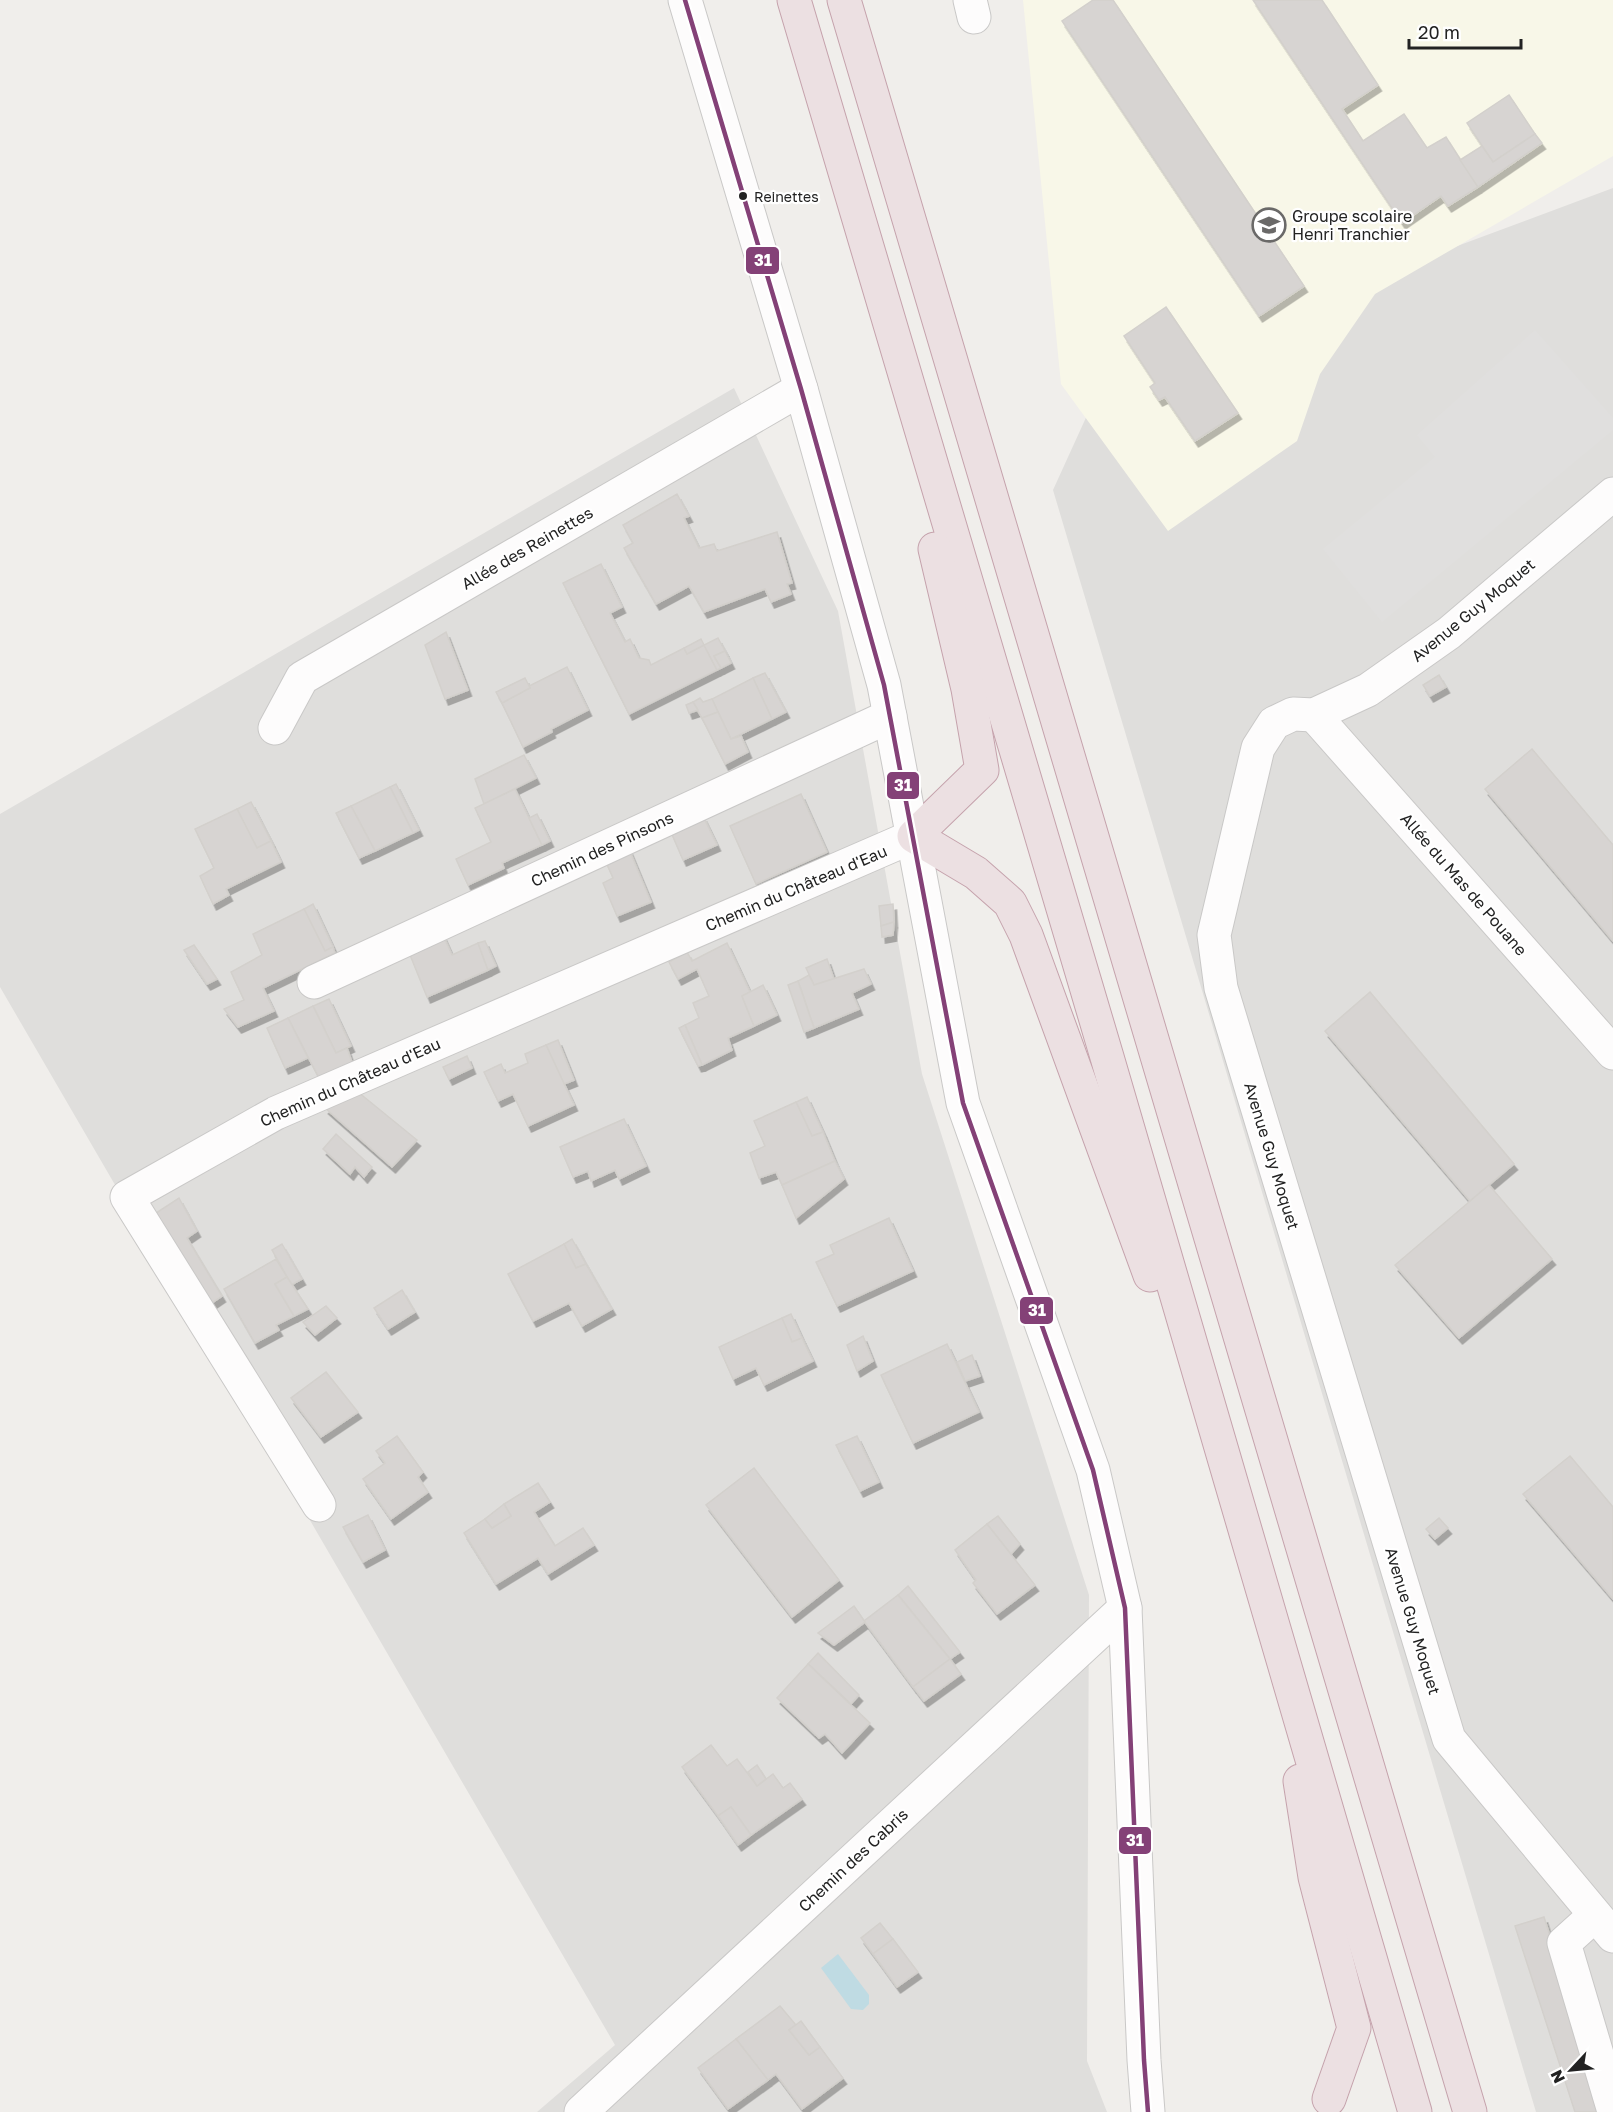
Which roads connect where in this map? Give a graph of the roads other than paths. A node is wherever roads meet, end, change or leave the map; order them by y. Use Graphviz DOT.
graph roads {
  1 [pos="685,0"];
  2 [pos="794,0"];
  3 [pos="844,0"];
  4 [pos="850,187"];
  5 [pos="801,389"];
  6 [pos="1613,494"];
  7 [pos="1314,715"];
  8 [pos="890,716"];
  9 [pos="275,728"];
  10 [pos="914,836"];
  11 [pos="314,982"];
  12 [pos="1613,1053"];
  13 [pos="319,1505"];
  14 [pos="1256,1567"];
  15 [pos="1125,1608"];
  16 [pos="1280,1651"];
  17 [pos="1604,1926"];
  18 [pos="1327,2108"];
  19 [pos="1613,2108"];
  20 [pos="581,2112"];
  21 [pos="1148,2112"];
  22 [pos="1415,2112"];
  23 [pos="1470,2112"];
  1 -- 5 [label="street"];
  2 -- 4 [label="highway"];
  3 -- 23 [label="highway"];
  4 -- 10 [label="highway"];
  4 -- 14 [label="highway"];
  5 -- 8 [label="street"];
  5 -- 9 [label="street, Allée des Reinettes"];
  6 -- 7 [label="street, Avenue Guy Moquet"];
  7 -- 12 [label="street, Allée du Mas de Pouane"];
  7 -- 17 [label="street, Avenue Guy Moquet"];
  8 -- 10 [label="street"];
  8 -- 11 [label="street, Chemin des Pinsons"];
  10 -- 13 [label="street, Chemin du Château d'Eau"];
  10 -- 14 [label="highway"];
  10 -- 15 [label="street"];
  14 -- 16 [label="highway"];
  15 -- 20 [label="street, Chemin des Cabris"];
  15 -- 21 [label="street"];
  16 -- 18 [label="highway"];
  16 -- 22 [label="highway"];
  17 -- 19 [label="street"];
}
